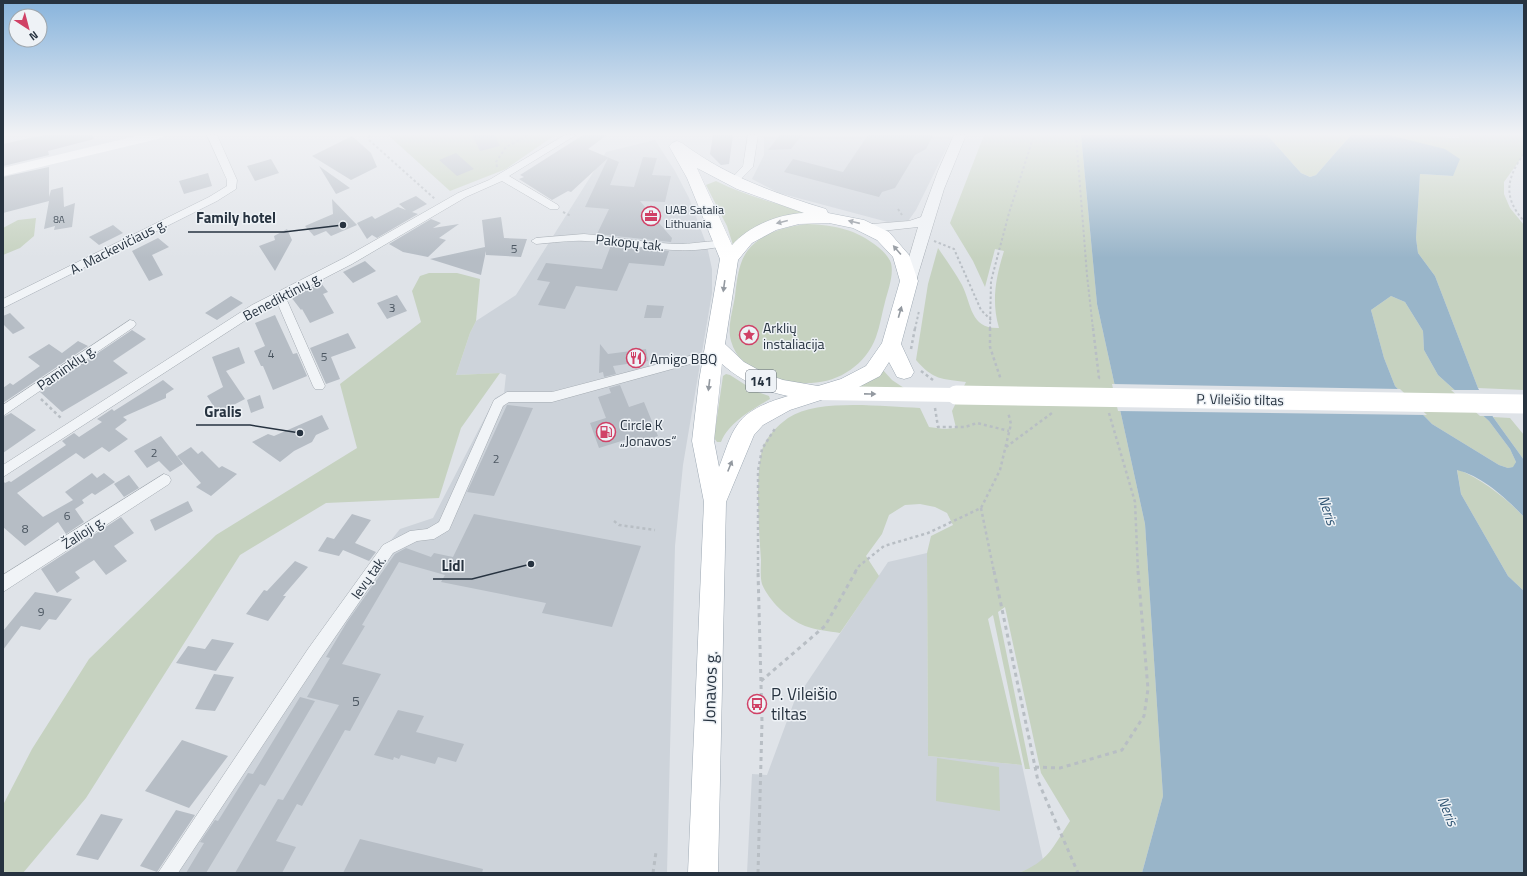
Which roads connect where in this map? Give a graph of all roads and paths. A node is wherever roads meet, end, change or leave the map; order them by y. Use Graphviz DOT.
graph roads {
  1 [pos="230,176"];
  2 [pos="410,176"];
  3 [pos="694,176"];
  4 [pos="722,176"];
  5 [pos="739,176"];
  6 [pos="942,176"];
  7 [pos="1021,176"];
  8 [pos="1079,176"];
  9 [pos="1512,176"];
  10 [pos="503,177"];
  11 [pos="734,181"];
  12 [pos="443,205"];
  13 [pos="554,207"];
  14 [pos="834,218"];
  15 [pos="927,220"];
  16 [pos="1524,221"];
  17 [pos="872,228"];
  18 [pos="536,241"];
  19 [pos="931,248"];
  20 [pos="726,251"];
  21 [pos="908,281"];
  22 [pos="279,295"];
  23 [pos="3,304"];
  24 [pos="919,309"];
  25 [pos="991,320"];
  26 [pos="130,324"];
  27 [pos="891,344"];
  28 [pos="911,350"];
  29 [pos="715,352"];
  30 [pos="911,370"];
  31 [pos="1099,378"];
  32 [pos="1092,383"];
  33 [pos="319,386"];
  34 [pos="1002,386"];
  35 [pos="1101,386"];
  36 [pos="32,391"];
  37 [pos="817,393"];
  38 [pos="943,397"];
  39 [pos="1524,404"];
  40 [pos="927,407"];
  41 [pos="1107,407"];
  42 [pos="1007,409"];
  43 [pos="1055,410"];
  44 [pos="3,411"];
  45 [pos="777,426"];
  46 [pos="71,427"];
  47 [pos="1009,431"];
  48 [pos="1005,447"];
  49 [pos="3,472"];
  50 [pos="164,480"];
  51 [pos="715,502"];
  52 [pos="981,508"];
  53 [pos="614,521"];
  54 [pos="655,530"];
  55 [pos="4,583"];
  56 [pos="761,681"];
  57 [pos="1035,767"];
  58 [pos="656,852"];
  59 [pos="167,873"];
  60 [pos="653,873"];
  61 [pos="703,873"];
  62 [pos="758,873"];
  63 [pos="1078,873"];
  1 -- 23 [label="street, A. Mackevičiaus g."];
  2 -- 12 [label="path"];
  3 -- 20 [label="main road"];
  4 -- 11 [label="main road"];
  5 -- 11 [label="street"];
  6 -- 15 [label="street"];
  7 -- 25 [label="path"];
  8 -- 31 [label="path"];
  9 -- 16 [label="path"];
  10 -- 12 [label="street, Benediktinių g."];
  10 -- 13 [label="street"];
  11 -- 14 [label="main road"];
  12 -- 22 [label="street, Benediktinių g."];
  17 -- 14 [label="main road, one-way"];
  14 -- 20 [label="main road, one-way"];
  15 -- 17 [label="street"];
  15 -- 21 [label="street"];
  21 -- 17 [label="main road, one-way"];
  18 -- 20 [label="street, Pakopų tak."];
  19 -- 25 [label="path"];
  20 -- 29 [label="main road, Jonavos g., one-way"];
  27 -- 21 [label="main road, Jonavos g., one-way"];
  22 -- 33 [label="street"];
  22 -- 46 [label="street, Benediktinių g."];
  24 -- 28 [label="path"];
  25 -- 34 [label="path"];
  26 -- 36 [label="street, Paminklų g."];
  27 -- 30 [label="main road, 141"];
  27 -- 37 [label="main road, Jonavos g."];
  29 -- 37 [label="main road, 141"];
  29 -- 51 [label="main road, Jonavos g., one-way"];
  29 -- 59 [label="street, Ievų tak."];
  30 -- 38 [label="path"];
  30 -- 38 [label="main road, 141"];
  31 -- 32 [label="path"];
  31 -- 35 [label="path"];
  36 -- 44 [label="street, Paminklų g."];
  36 -- 46 [label="path"];
  37 -- 38 [label="main road, 141, one-way"];
  51 -- 37 [label="main road, Jonavos g., one-way"];
  38 -- 39 [label="main road, P. Vileišio tiltas / 141, bridge"];
  38 -- 40 [label="path"];
  38 -- 47 [label="path"];
  41 -- 57 [label="path"];
  42 -- 47 [label="path"];
  43 -- 48 [label="path"];
  45 -- 56 [label="path"];
  46 -- 49 [label="street, Benediktinių g."];
  47 -- 48 [label="path"];
  48 -- 52 [label="path"];
  50 -- 55 [label="street, Žalioji g."];
  51 -- 61 [label="main road, Jonavos g."];
  52 -- 56 [label="path"];
  52 -- 57 [label="path"];
  53 -- 54 [label="path"];
  56 -- 62 [label="path"];
  57 -- 63 [label="path"];
  58 -- 60 [label="path"];
}
